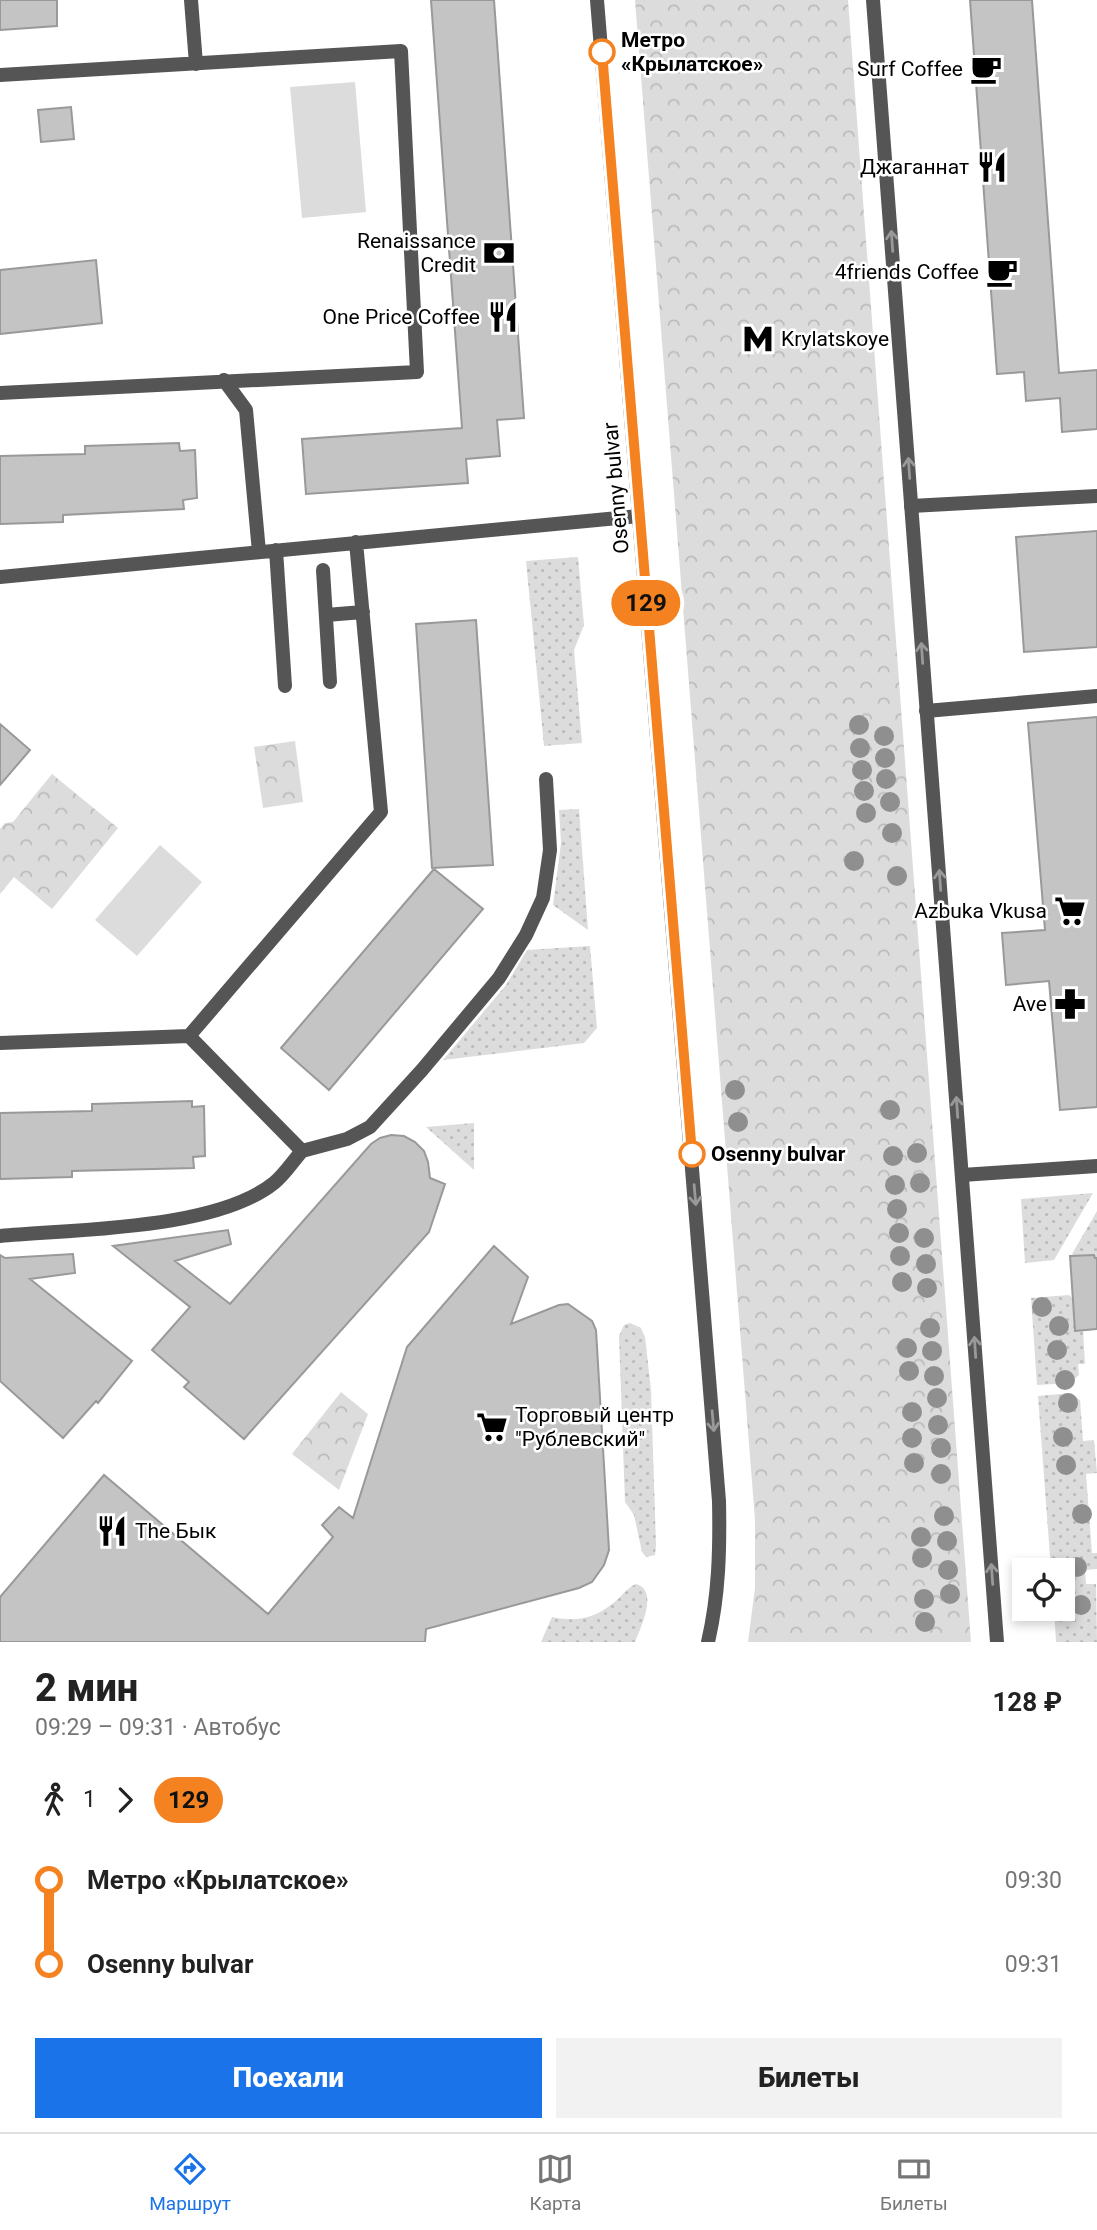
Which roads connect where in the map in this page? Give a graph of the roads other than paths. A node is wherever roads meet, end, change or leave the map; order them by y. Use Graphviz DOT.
graph roads {
  1 [pos="191,0"];
  2 [pos="597,0"];
  3 [pos="873,0"];
  4 [pos="196,64"];
  5 [pos="0,75"];
  6 [pos="224,380"];
  7 [pos="0,393"];
  8 [pos="1097,496"];
  9 [pos="911,506"];
  10 [pos="639,516"];
  11 [pos="356,542"];
  12 [pos="275,550"];
  13 [pos="259,552"];
  14 [pos="323,570"];
  15 [pos="0,576"];
  16 [pos="363,612"];
  17 [pos="326,615"];
  18 [pos="330,682"];
  19 [pos="285,686"];
  20 [pos="1097,696"];
  21 [pos="926,711"];
  22 [pos="545,779"];
  23 [pos="189,1037"];
  24 [pos="0,1043"];
  25 [pos="302,1150"];
  26 [pos="1097,1166"];
  27 [pos="962,1175"];
  28 [pos="0,1236"];
  29 [pos="708,1642"];
  30 [pos="998,1642"];
  1 -- 4 [label="street"];
  2 -- 10 [label="street, Osenny bulvar"];
  9 -- 3 [label="street, one-way"];
  4 -- 5 [label="street"];
  4 -- 6 [label="street"];
  6 -- 7 [label="street"];
  6 -- 13 [label="street"];
  8 -- 9 [label="street"];
  21 -- 9 [label="street, one-way"];
  10 -- 11 [label="street"];
  10 -- 29 [label="street, Osenny bulvar, one-way"];
  11 -- 12 [label="street"];
  11 -- 16 [label="street"];
  12 -- 13 [label="street"];
  12 -- 19 [label="street"];
  13 -- 15 [label="street"];
  14 -- 17 [label="street"];
  16 -- 17 [label="street"];
  16 -- 23 [label="street"];
  17 -- 18 [label="street"];
  20 -- 21 [label="street"];
  27 -- 21 [label="street, one-way"];
  22 -- 25 [label="street"];
  23 -- 24 [label="street"];
  23 -- 25 [label="street"];
  25 -- 28 [label="street"];
  26 -- 27 [label="street"];
  30 -- 27 [label="street, one-way"];
}
